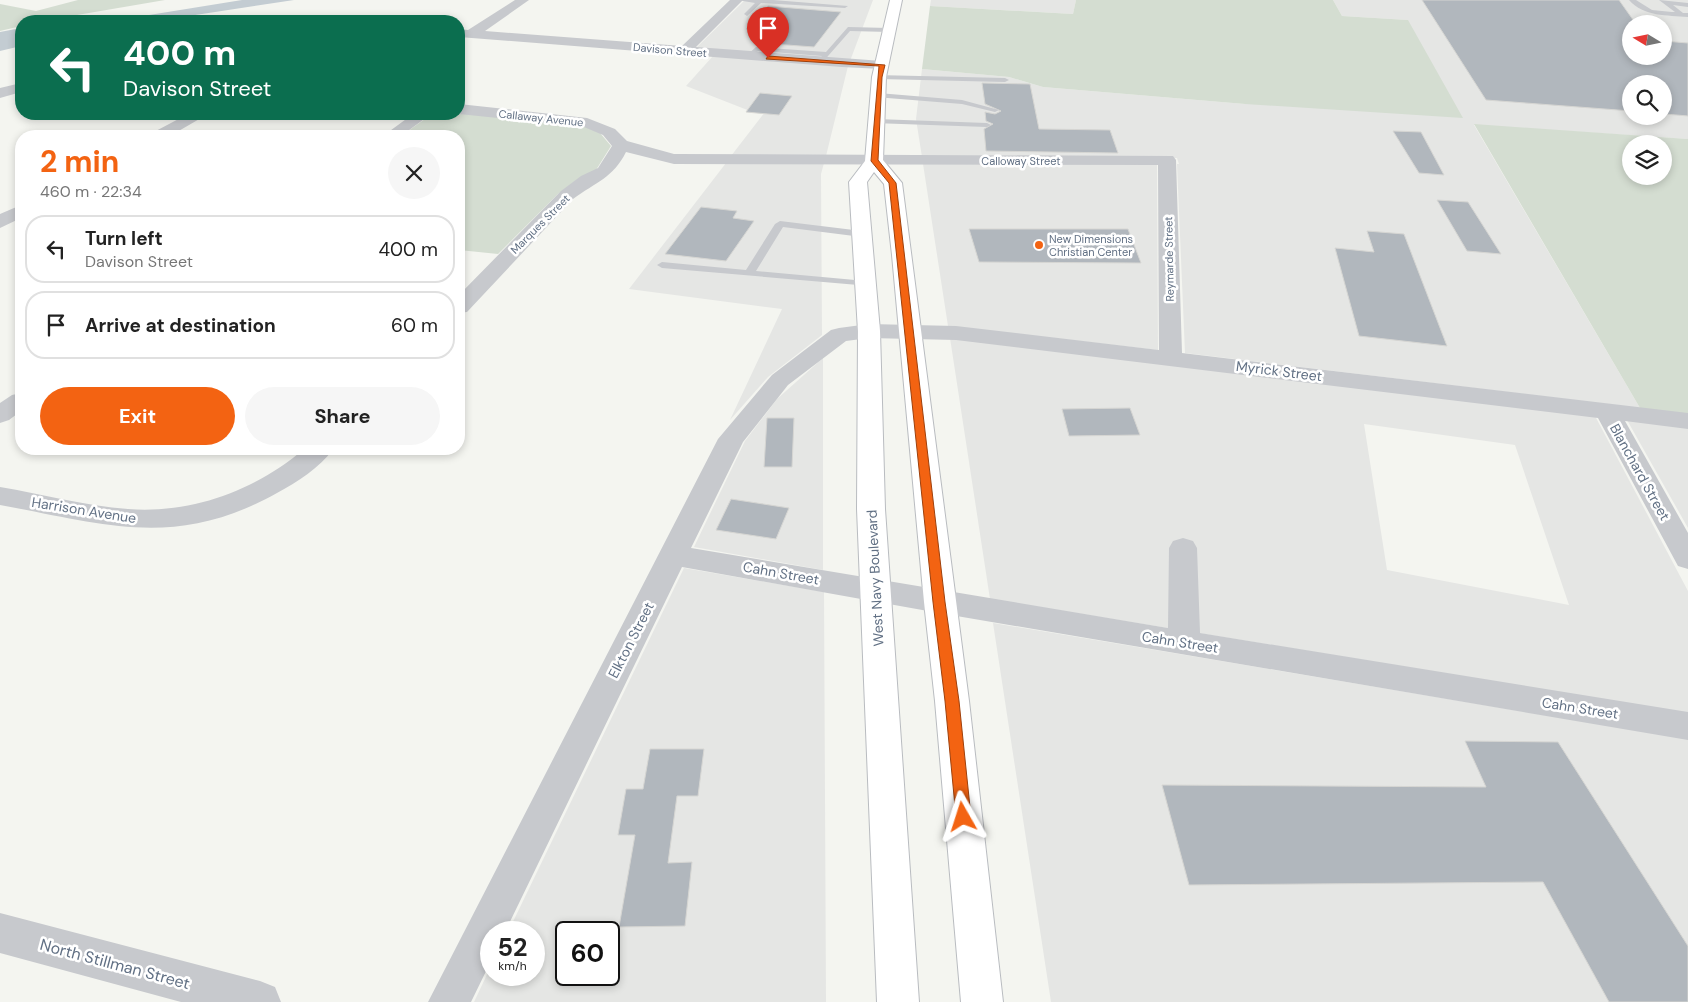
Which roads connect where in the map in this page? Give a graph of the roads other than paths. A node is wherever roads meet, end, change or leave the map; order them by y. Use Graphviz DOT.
graph roads {
  1 [pos="523,0"];
  2 [pos="739,0"];
  3 [pos="896,0"];
  4 [pos="1632,0"];
  5 [pos="760,1"];
  6 [pos="1664,1"];
  7 [pos="1688,5"];
  8 [pos="845,6"];
  9 [pos="748,14"];
  10 [pos="1685,15"];
  11 [pos="889,30"];
  12 [pos="465,33"];
  13 [pos="685,51"];
  14 [pos="823,58"];
  15 [pos="880,71"];
  16 [pos="1005,80"];
  17 [pos="15,89"];
  18 [pos="0,94"];
  19 [pos="878,95"];
  20 [pos="465,110"];
  21 [pos="995,110"];
  22 [pos="189,120"];
  23 [pos="415,120"];
  24 [pos="876,121"];
  25 [pos="987,125"];
  26 [pos="169,130"];
  27 [pos="400,130"];
  28 [pos="621,145"];
  29 [pos="674,159"];
  30 [pos="1167,160"];
  31 [pos="874,161"];
  32 [pos="604,172"];
  33 [pos="15,214"];
  34 [pos="0,222"];
  35 [pos="862,234"];
  36 [pos="662,265"];
  37 [pos="749,274"];
  38 [pos="866,284"];
  39 [pos="465,301"];
  40 [pos="869,331"];
  41 [pos="910,331"];
  42 [pos="1172,358"];
  43 [pos="15,404"];
  44 [pos="1607,411"];
  45 [pos="0,415"];
  46 [pos="1688,421"];
  47 [pos="313,455"];
  48 [pos="0,496"];
  49 [pos="1183,548"];
  50 [pos="674,555"];
  51 [pos="1688,559"];
  52 [pos="875,590"];
  53 [pos="939,602"];
  54 [pos="1184,643"];
  55 [pos="1688,726"];
  56 [pos="0,933"];
  57 [pos="260,1002"];
  58 [pos="449,1002"];
  59 [pos="898,1002"];
  60 [pos="982,1002"];
  1 -- 12 [label="street"];
  2 -- 5 [label="lane"];
  2 -- 13 [label="street"];
  3 -- 11 [label="main road"];
  4 -- 10 [label="lane"];
  5 -- 8 [label="lane"];
  5 -- 9 [label="lane"];
  6 -- 7 [label="lane"];
  6 -- 10 [label="lane"];
  11 -- 14 [label="lane"];
  11 -- 15 [label="main road"];
  12 -- 13 [label="street, Davison Street"];
  13 -- 14 [label="street, Davison Street"];
  14 -- 15 [label="street, Davison Street"];
  15 -- 16 [label="lane"];
  15 -- 19 [label="main road"];
  17 -- 18 [label="street"];
  19 -- 21 [label="lane"];
  19 -- 24 [label="main road"];
  20 -- 28 [label="street, Callaway Avenue"];
  22 -- 26 [label="street"];
  23 -- 27 [label="street"];
  24 -- 25 [label="lane"];
  24 -- 31 [label="main road"];
  28 -- 29 [label="street, Callaway Avenue"];
  28 -- 32 [label="street, Marques Street"];
  29 -- 31 [label="street, Callaway Avenue"];
  29 -- 32 [label="street, Callaway Avenue"];
  30 -- 31 [label="street, Calloway Street"];
  30 -- 42 [label="street, Reymarde Street"];
  31 -- 35 [label="main road, West Navy Boulevard"];
  31 -- 41 [label="main road"];
  32 -- 39 [label="street, Marques Street"];
  33 -- 34 [label="street"];
  35 -- 37 [label="lane"];
  35 -- 38 [label="main road, West Navy Boulevard"];
  36 -- 37 [label="lane"];
  37 -- 38 [label="lane"];
  38 -- 40 [label="main road, West Navy Boulevard"];
  40 -- 41 [label="street, Myrick Street"];
  40 -- 50 [label="street, Elkton Street"];
  40 -- 52 [label="main road, West Navy Boulevard"];
  41 -- 42 [label="street, Myrick Street"];
  41 -- 53 [label="main road"];
  42 -- 44 [label="street, Myrick Street"];
  43 -- 45 [label="street"];
  44 -- 46 [label="street, Myrick Street"];
  44 -- 51 [label="street, Blanchard Street"];
  47 -- 48 [label="street, Harrison Avenue"];
  49 -- 54 [label="street"];
  50 -- 52 [label="street, Cahn Street"];
  50 -- 58 [label="street, Elkton Street"];
  52 -- 53 [label="street, Cahn Street"];
  52 -- 59 [label="main road, West Navy Boulevard"];
  53 -- 54 [label="street, Cahn Street"];
  53 -- 60 [label="main road"];
  54 -- 55 [label="street, Cahn Street"];
  56 -- 57 [label="street, North Stillman Street"];
}
